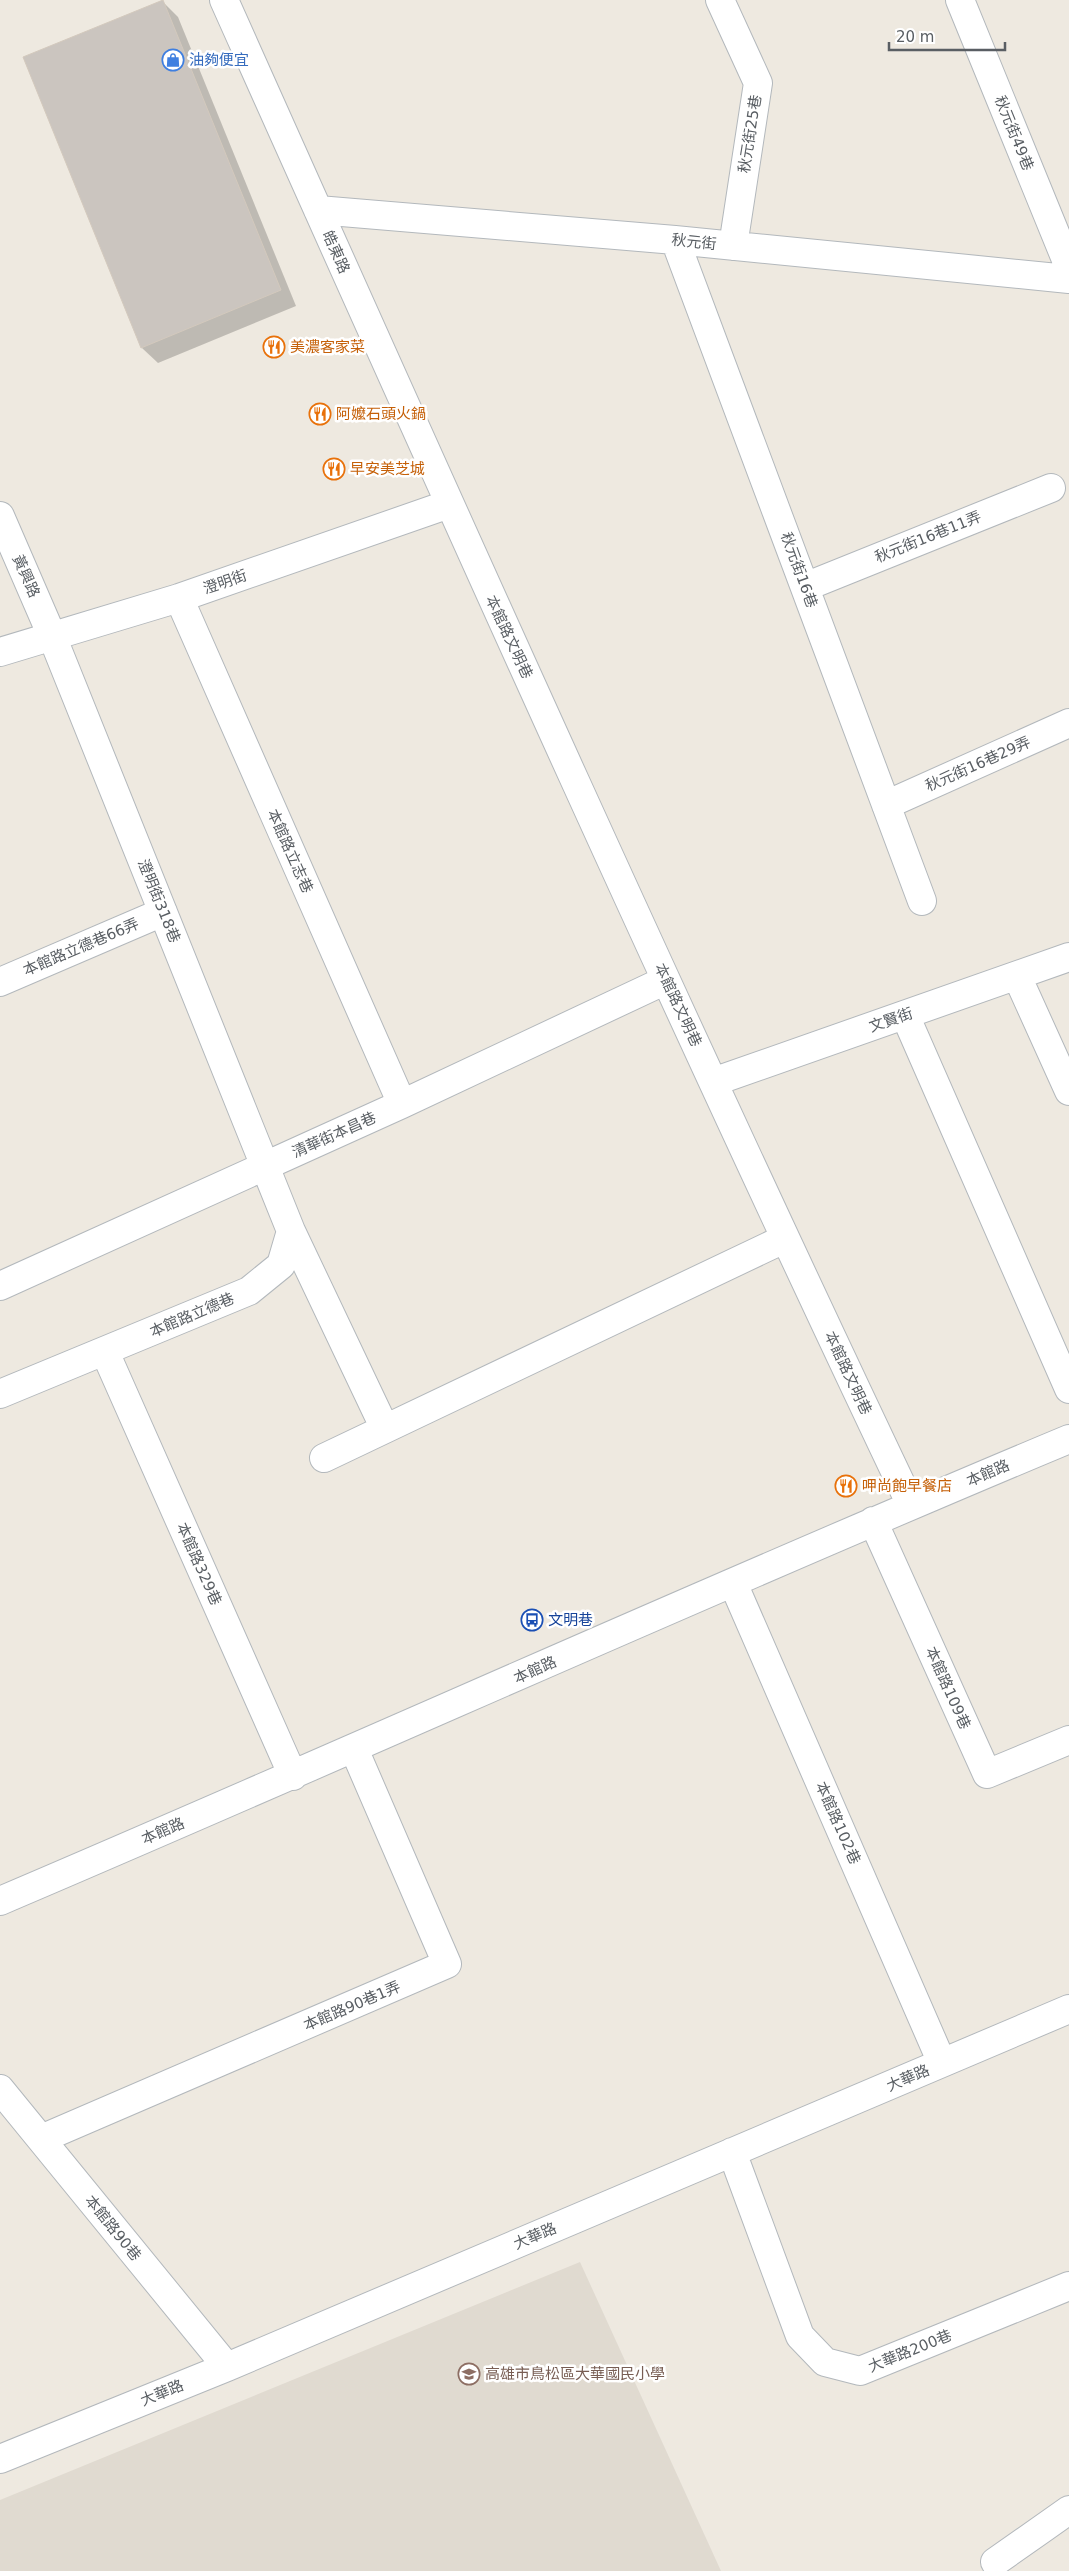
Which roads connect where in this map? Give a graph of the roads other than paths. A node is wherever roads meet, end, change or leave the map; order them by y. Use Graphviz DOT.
graph roads {
  1 [pos="224,0"];
  2 [pos="720,0"];
  3 [pos="960,0"];
  4 [pos="318,210"];
  5 [pos="675,240"];
  6 [pos="733,246"];
  7 [pos="1069,267"];
  8 [pos="1069,279"];
  9 [pos="1051,488"];
  10 [pos="449,504"];
  11 [pos="0,516"];
  12 [pos="805,587"];
  13 [pos="179,598"];
  14 [pos="52,636"];
  15 [pos="0,652"];
  16 [pos="1069,723"];
  17 [pos="886,805"];
  18 [pos="922,901"];
  19 [pos="163,912"];
  20 [pos="1069,957"];
  21 [pos="1017,976"];
  22 [pos="666,980"];
  23 [pos="0,982"];
  24 [pos="905,1015"];
  25 [pos="713,1082"];
  26 [pos="1069,1091"];
  27 [pos="402,1104"];
  28 [pos="264,1166"];
  29 [pos="290,1231"];
  30 [pos="784,1239"];
  31 [pos="0,1286"];
  32 [pos="105,1352"];
  33 [pos="1069,1389"];
  34 [pos="0,1394"];
  35 [pos="385,1429"];
  36 [pos="1069,1439"];
  37 [pos="324,1458"];
  38 [pos="910,1505"];
  39 [pos="873,1521"];
  40 [pos="733,1583"];
  41 [pos="1069,1740"];
  42 [pos="354,1749"];
  43 [pos="293,1776"];
  44 [pos="0,1901"];
  45 [pos="1069,2009"];
  46 [pos="942,2063"];
  47 [pos="0,2089"];
  48 [pos="41,2139"];
  49 [pos="732,2152"];
  50 [pos="1069,2286"];
  51 [pos="227,2367"];
  52 [pos="0,2459"];
  53 [pos="1069,2510"];
  54 [pos="995,2562"];
  1 -- 4 [label="street, 皓東路"];
  2 -- 6 [label="street, 秋元街25巷"];
  3 -- 7 [label="street, 秋元街49巷"];
  4 -- 5 [label="street, 秋元街"];
  4 -- 10 [label="street, 皓東路"];
  5 -- 6 [label="street, 秋元街"];
  5 -- 12 [label="street, 秋元街16巷"];
  6 -- 8 [label="street, 秋元街"];
  9 -- 12 [label="street, 秋元街16巷11弄"];
  10 -- 13 [label="street, 澄明街"];
  10 -- 22 [label="street, 本館路文明巷"];
  11 -- 14 [label="street, 黃興路"];
  12 -- 17 [label="street, 秋元街16巷"];
  13 -- 14 [label="street, 澄明街"];
  13 -- 27 [label="street, 本館路立志巷"];
  14 -- 15 [label="street, 澄明街"];
  14 -- 19 [label="street, 澄明街318巷"];
  16 -- 17 [label="street, 秋元街16巷29弄"];
  17 -- 18 [label="street, 秋元街16巷"];
  19 -- 23 [label="street, 本館路立德巷66弄"];
  19 -- 28 [label="street, 澄明街318巷"];
  20 -- 21 [label="street, 文賢街"];
  21 -- 24 [label="street, 文賢街"];
  21 -- 26 [label="street"];
  22 -- 25 [label="street, 本館路文明巷"];
  22 -- 27 [label="street, 清華街本昌巷"];
  24 -- 25 [label="street, 文賢街"];
  24 -- 33 [label="street"];
  25 -- 30 [label="street, 本館路文明巷"];
  27 -- 28 [label="street, 清華街本昌巷"];
  28 -- 29 [label="street"];
  28 -- 31 [label="street, 清華街本昌巷"];
  29 -- 32 [label="street, 本館路立德巷"];
  29 -- 35 [label="street"];
  30 -- 35 [label="street"];
  30 -- 38 [label="street, 本館路文明巷"];
  32 -- 34 [label="street, 本館路立德巷"];
  32 -- 43 [label="street, 本館路329巷"];
  35 -- 37 [label="street"];
  36 -- 38 [label="street, 本館路"];
  38 -- 39 [label="street, 本館路"];
  39 -- 40 [label="street, 本館路"];
  39 -- 41 [label="street, 本館路109巷"];
  40 -- 42 [label="street, 本館路"];
  40 -- 46 [label="street, 本館路102巷"];
  42 -- 43 [label="street, 本館路"];
  42 -- 48 [label="street, 本館路90巷1弄"];
  43 -- 44 [label="street, 本館路"];
  45 -- 46 [label="street, 大華路"];
  46 -- 49 [label="street, 大華路"];
  47 -- 48 [label="street, 本館路90巷"];
  48 -- 51 [label="street, 本館路90巷"];
  49 -- 50 [label="street, 大華路200巷"];
  49 -- 51 [label="street, 大華路"];
  51 -- 52 [label="street, 大華路"];
  53 -- 54 [label="street"];
}
